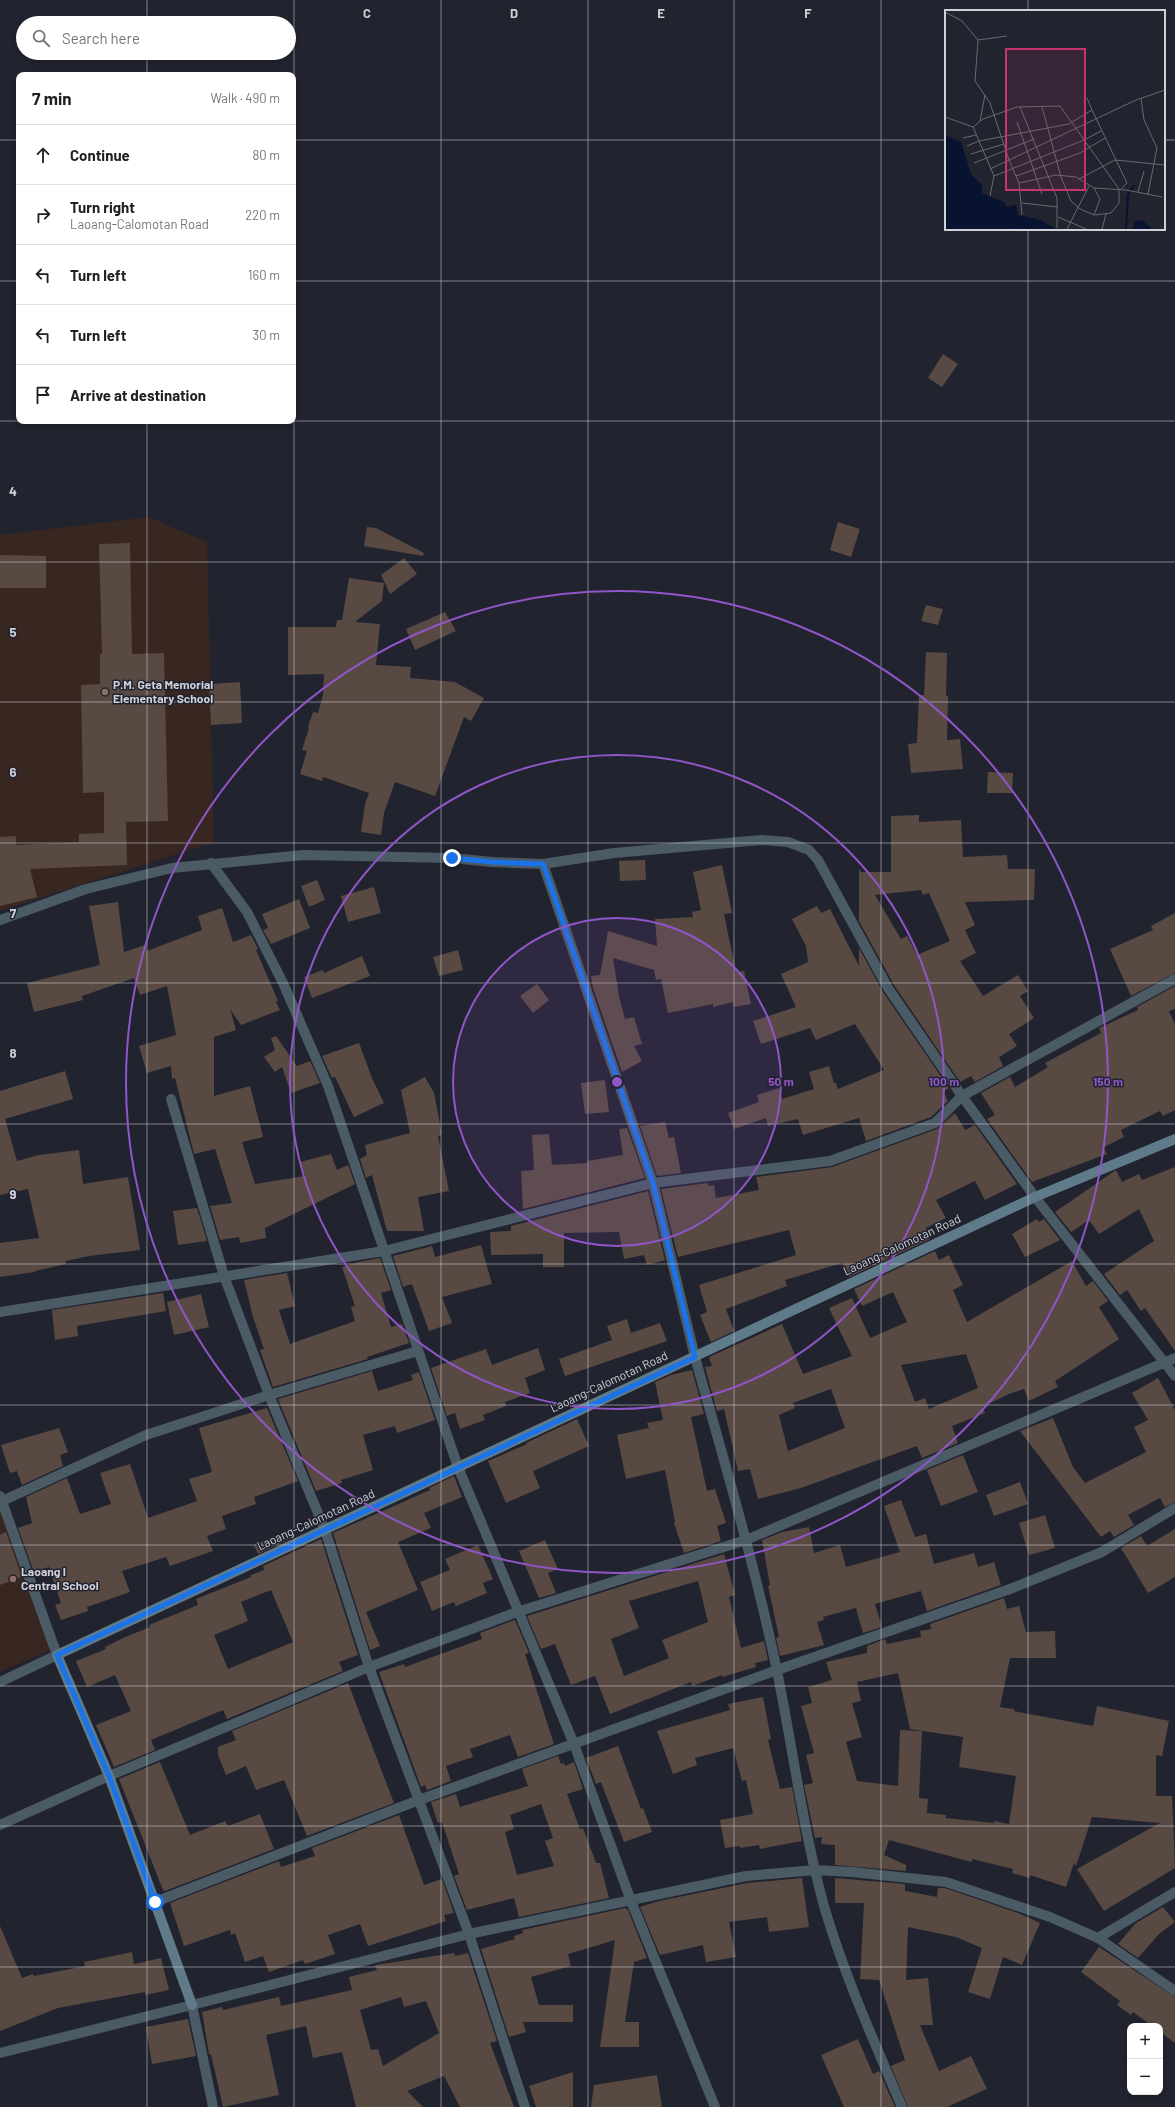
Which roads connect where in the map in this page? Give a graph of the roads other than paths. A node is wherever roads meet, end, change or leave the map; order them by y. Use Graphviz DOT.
graph roads {
  1 [pos="212,863"];
  2 [pos="543,864"];
  3 [pos="0,920"];
  4 [pos="1175,979"];
  5 [pos="962,1096"];
  6 [pos="171,1099"];
  7 [pos="1175,1139"];
  8 [pos="653,1183"];
  9 [pos="1035,1197"];
  10 [pos="384,1251"];
  11 [pos="224,1276"];
  12 [pos="0,1312"];
  13 [pos="418,1351"];
  14 [pos="695,1357"];
  15 [pos="1175,1358"];
  16 [pos="1165,1364"];
  17 [pos="1175,1376"];
  18 [pos="269,1395"];
  19 [pos="458,1467"];
  20 [pos="1,1500"];
  21 [pos="1175,1508"];
  22 [pos="325,1530"];
  23 [pos="746,1540"];
  24 [pos="517,1612"];
  25 [pos="57,1655"];
  26 [pos="369,1667"];
  27 [pos="777,1670"];
  28 [pos="0,1682"];
  29 [pos="574,1744"];
  30 [pos="109,1776"];
  31 [pos="419,1800"];
  32 [pos="0,1825"];
  33 [pos="815,1870"];
  34 [pos="1175,1892"];
  35 [pos="632,1901"];
  36 [pos="155,1902"];
  37 [pos="469,1934"];
  38 [pos="1098,1938"];
  39 [pos="1175,1992"];
  40 [pos="192,2005"];
  41 [pos="0,2053"];
  42 [pos="213,2107"];
  43 [pos="525,2107"];
  44 [pos="715,2107"];
  45 [pos="902,2107"];
  1 -- 2 [label="street"];
  1 -- 3 [label="street"];
  1 -- 10 [label="street"];
  2 -- 5 [label="street"];
  2 -- 8 [label="street"];
  4 -- 5 [label="street"];
  5 -- 8 [label="street"];
  5 -- 9 [label="street"];
  6 -- 11 [label="street"];
  7 -- 9 [label="main road, Laoang-Calomotan Road"];
  8 -- 10 [label="street"];
  8 -- 14 [label="street"];
  9 -- 14 [label="main road, Laoang-Calomotan Road"];
  9 -- 16 [label="street"];
  10 -- 11 [label="street"];
  10 -- 13 [label="street"];
  11 -- 12 [label="street"];
  11 -- 18 [label="street"];
  13 -- 18 [label="street"];
  13 -- 19 [label="street"];
  14 -- 19 [label="main road, Laoang-Calomotan Road"];
  14 -- 23 [label="street"];
  15 -- 16 [label="street"];
  16 -- 17 [label="street"];
  16 -- 23 [label="street"];
  18 -- 20 [label="street"];
  18 -- 22 [label="street"];
  19 -- 22 [label="main road, Laoang-Calomotan Road"];
  19 -- 24 [label="street"];
  20 -- 25 [label="street"];
  21 -- 27 [label="street"];
  22 -- 25 [label="main road, Laoang-Calomotan Road"];
  22 -- 26 [label="street"];
  23 -- 24 [label="street"];
  23 -- 27 [label="street"];
  24 -- 26 [label="street"];
  24 -- 29 [label="street"];
  25 -- 28 [label="street"];
  25 -- 30 [label="main road"];
  26 -- 30 [label="street"];
  26 -- 31 [label="street"];
  27 -- 29 [label="street"];
  27 -- 33 [label="street"];
  29 -- 31 [label="street"];
  29 -- 35 [label="street"];
  30 -- 32 [label="street"];
  30 -- 36 [label="main road"];
  31 -- 36 [label="street"];
  31 -- 37 [label="street"];
  33 -- 35 [label="street"];
  33 -- 38 [label="street"];
  33 -- 45 [label="street"];
  34 -- 38 [label="street"];
  35 -- 37 [label="street"];
  35 -- 44 [label="street"];
  36 -- 40 [label="main road"];
  37 -- 40 [label="street"];
  37 -- 43 [label="street"];
  38 -- 39 [label="street"];
  40 -- 41 [label="street"];
  40 -- 42 [label="street"];
}
